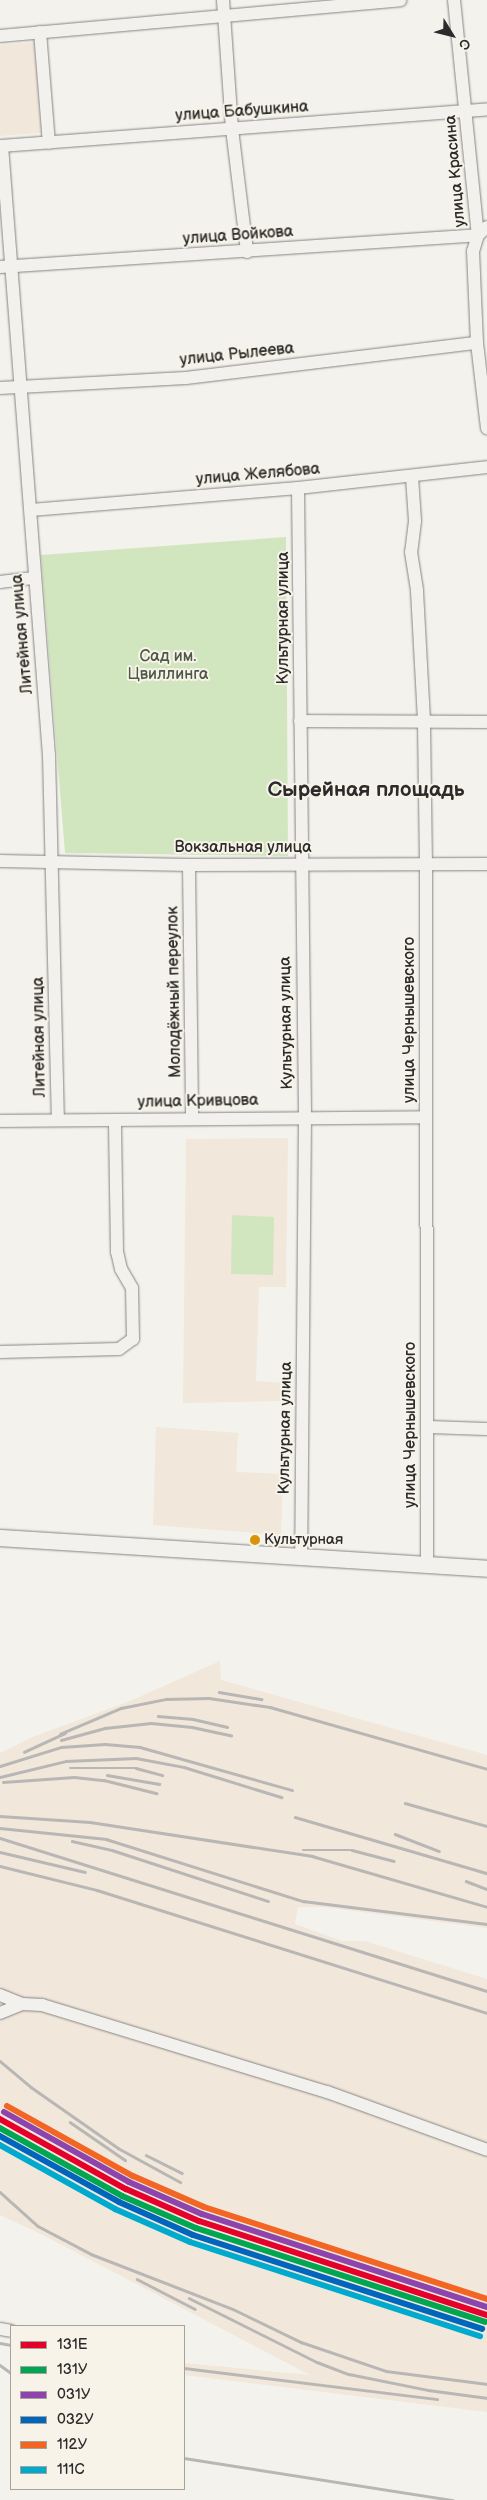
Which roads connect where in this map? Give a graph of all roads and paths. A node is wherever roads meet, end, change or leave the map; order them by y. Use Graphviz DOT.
graph roads {
  1 [pos="223,0"];
  2 [pos="400,0"];
  3 [pos="454,0"];
  4 [pos="224,18"];
  5 [pos="40,32"];
  6 [pos="0,36"];
  7 [pos="487,110"];
  8 [pos="467,111"];
  9 [pos="232,129"];
  10 [pos="48,143"];
  11 [pos="1,146"];
  12 [pos="482,231"];
  13 [pos="247,252"];
  14 [pos="6,267"];
  15 [pos="477,344"];
  16 [pos="20,386"];
  17 [pos="0,388"];
  18 [pos="487,428"];
  19 [pos="487,467"];
  20 [pos="412,476"];
  21 [pos="298,488"];
  22 [pos="31,510"];
  23 [pos="34,578"];
  24 [pos="0,582"];
  25 [pos="300,721"];
  26 [pos="424,722"];
  27 [pos="487,722"];
  28 [pos="54,860"];
  29 [pos="0,861"];
  30 [pos="300,863"];
  31 [pos="487,864"];
  32 [pos="189,865"];
  33 [pos="426,865"];
  34 [pos="305,1117"];
  35 [pos="426,1117"];
  36 [pos="192,1119"];
  37 [pos="58,1120"];
  38 [pos="115,1120"];
  39 [pos="0,1121"];
  40 [pos="0,1352"];
  41 [pos="428,1427"];
  42 [pos="487,1429"];
  43 [pos="0,1538"];
  44 [pos="301,1557"];
  45 [pos="427,1564"];
  46 [pos="487,1569"];
  47 [pos="0,1995"];
  48 [pos="22,2004"];
  49 [pos="0,2013"];
  50 [pos="487,2150"];
  1 -- 4 [label="street"];
  2 -- 4 [label="street"];
  3 -- 8 [label="street, улица Красина"];
  4 -- 5 [label="street"];
  4 -- 9 [label="street"];
  5 -- 6 [label="street"];
  5 -- 10 [label="street"];
  7 -- 8 [label="street, улица Бабушкина"];
  8 -- 9 [label="street, улица Бабушкина"];
  8 -- 12 [label="street, улица Красина"];
  9 -- 10 [label="street, улица Бабушкина"];
  9 -- 13 [label="street"];
  10 -- 11 [label="street, улица Бабушкина"];
  11 -- 14 [label="street, Литейная улица"];
  12 -- 13 [label="street, улица Войкова"];
  12 -- 15 [label="street, улица Красина"];
  13 -- 14 [label="street, улица Войкова"];
  14 -- 16 [label="street, Литейная улица"];
  15 -- 16 [label="street, улица Рылеева"];
  15 -- 18 [label="street, улица Красина"];
  16 -- 17 [label="street, улица Рылеева"];
  16 -- 22 [label="street, Литейная улица"];
  19 -- 20 [label="street, улица Желябова"];
  20 -- 21 [label="street, улица Желябова"];
  20 -- 26 [label="street, улица Чернышевского"];
  21 -- 22 [label="street, улица Желябова"];
  21 -- 25 [label="street, Культурная улица"];
  22 -- 23 [label="street, Литейная улица"];
  23 -- 24 [label="street"];
  23 -- 28 [label="street, Литейная улица"];
  25 -- 26 [label="street"];
  25 -- 30 [label="street, Культурная улица"];
  26 -- 27 [label="street"];
  26 -- 33 [label="street, улица Чернышевского"];
  28 -- 29 [label="street, Вокзальная улица"];
  28 -- 32 [label="street, Вокзальная улица"];
  28 -- 37 [label="street, Литейная улица"];
  30 -- 32 [label="street, Вокзальная улица"];
  30 -- 33 [label="street, Вокзальная улица"];
  30 -- 34 [label="street, Культурная улица"];
  31 -- 33 [label="street, Вокзальная улица"];
  32 -- 36 [label="street, Молодёжный переулок"];
  33 -- 35 [label="street, улица Чернышевского"];
  34 -- 35 [label="street, улица Кривцова"];
  34 -- 36 [label="street, улица Кривцова"];
  34 -- 44 [label="street, Культурная улица"];
  35 -- 41 [label="street, улица Чернышевского"];
  36 -- 38 [label="street, улица Кривцова"];
  37 -- 38 [label="street, улица Кривцова"];
  37 -- 39 [label="street, улица Кривцова"];
  38 -- 40 [label="street"];
  41 -- 42 [label="street"];
  41 -- 45 [label="street, улица Чернышевского"];
  43 -- 44 [label="main road"];
  44 -- 45 [label="main road"];
  45 -- 46 [label="main road"];
  47 -- 48 [label="street"];
  48 -- 49 [label="street"];
  48 -- 50 [label="street"];
}
